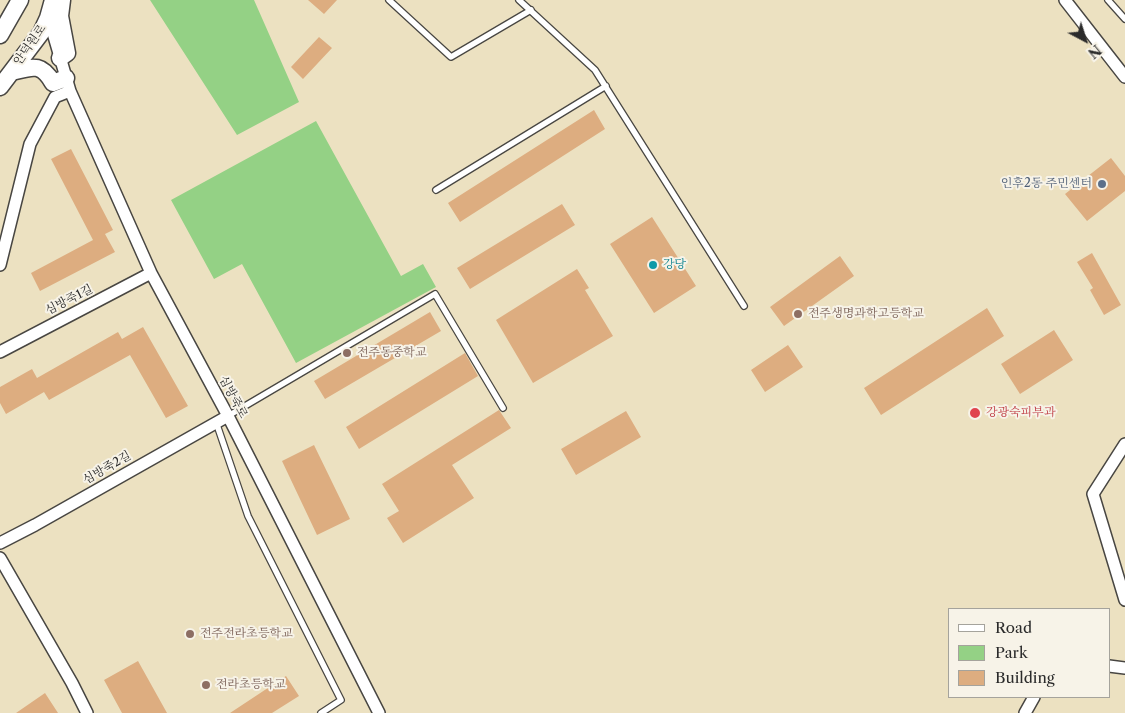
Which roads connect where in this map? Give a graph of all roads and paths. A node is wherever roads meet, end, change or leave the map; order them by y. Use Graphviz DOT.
graph roads {
  1 [pos="20,0"];
  2 [pos="45,0"];
  3 [pos="53,0"];
  4 [pos="62,0"];
  5 [pos="389,0"];
  6 [pos="519,0"];
  7 [pos="1065,0"];
  8 [pos="1108,0"];
  9 [pos="531,10"];
  10 [pos="48,18"];
  11 [pos="1125,19"];
  12 [pos="0,35"];
  13 [pos="60,58"];
  14 [pos="12,72"];
  15 [pos="1125,77"];
  16 [pos="68,84"];
  17 [pos="606,86"];
  18 [pos="0,87"];
  19 [pos="436,190"];
  20 [pos="0,265"];
  21 [pos="151,273"];
  22 [pos="744,306"];
  23 [pos="0,352"];
  24 [pos="503,408"];
  25 [pos="228,416"];
  26 [pos="216,422"];
  27 [pos="1125,444"];
  28 [pos="0,543"];
  29 [pos="0,558"];
  30 [pos="1125,600"];
  31 [pos="1110,666"];
  32 [pos="1125,668"];
  33 [pos="1033,698"];
  34 [pos="87,713"];
  35 [pos="321,713"];
  36 [pos="379,713"];
  37 [pos="1025,713"];
  1 -- 12 [label="street"];
  2 -- 10 [label="street, 심방죽로"];
  3 -- 10 [label="street, 안덕원로"];
  4 -- 13 [label="street"];
  5 -- 9 [label="lane"];
  6 -- 9 [label="lane"];
  7 -- 15 [label="street"];
  8 -- 11 [label="lane"];
  9 -- 17 [label="lane"];
  10 -- 13 [label="street, 심방죽로"];
  10 -- 14 [label="street, 안덕원로"];
  13 -- 16 [label="street, 심방죽로"];
  14 -- 16 [label="street"];
  14 -- 18 [label="street, 안덕원로"];
  16 -- 20 [label="street"];
  16 -- 21 [label="street, 심방죽로"];
  17 -- 19 [label="lane"];
  17 -- 22 [label="lane"];
  21 -- 23 [label="street, 심방죽1길"];
  21 -- 25 [label="street, 심방죽로"];
  24 -- 25 [label="lane"];
  25 -- 26 [label="street, 심방죽2길"];
  25 -- 36 [label="street, 심방죽로"];
  26 -- 28 [label="street, 심방죽2길"];
  26 -- 35 [label="lane"];
  27 -- 30 [label="street"];
  29 -- 34 [label="street"];
  31 -- 32 [label="street"];
  33 -- 37 [label="street"];
}
